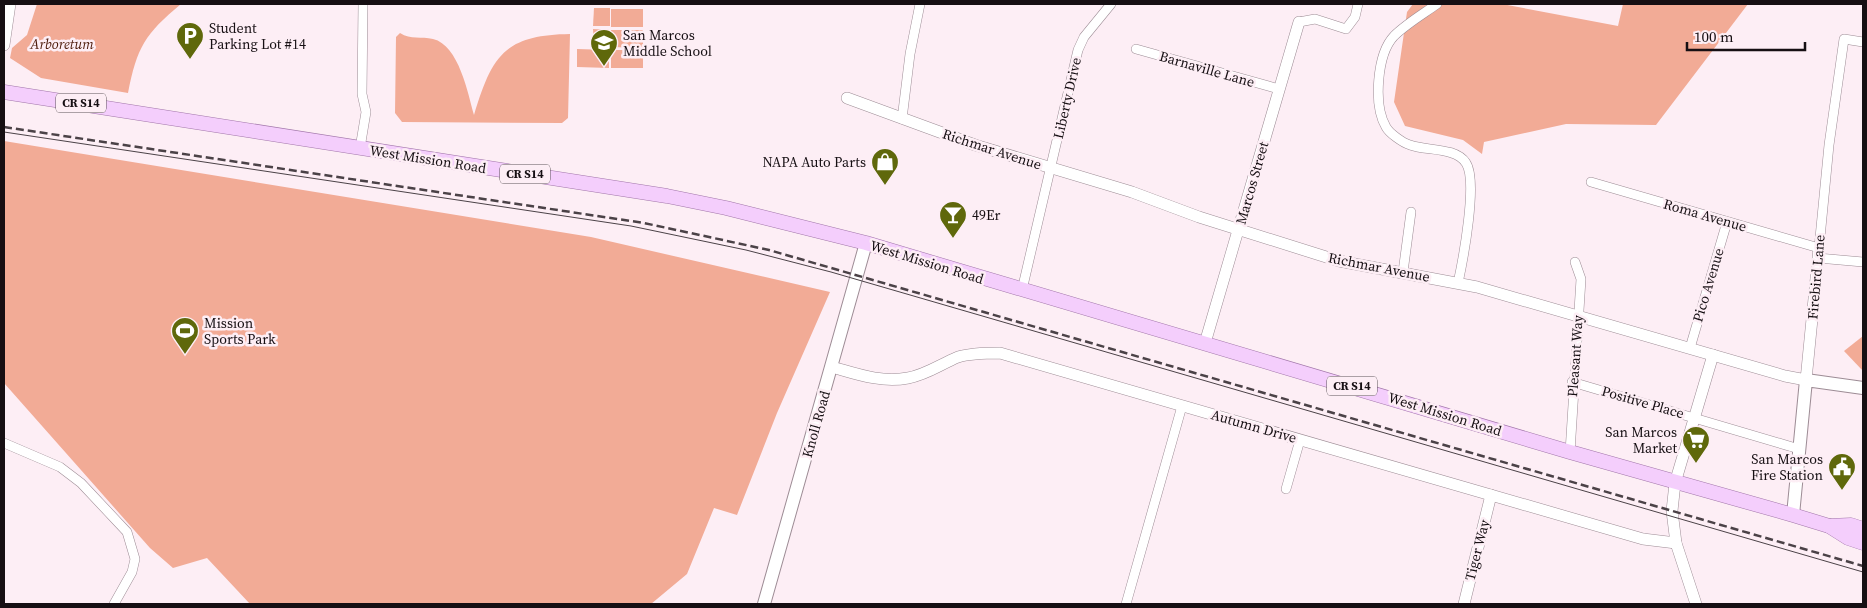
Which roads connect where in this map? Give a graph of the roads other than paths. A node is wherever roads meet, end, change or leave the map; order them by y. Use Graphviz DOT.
graph roads {
  1 [pos="10,4"];
  2 [pos="363,4"];
  3 [pos="920,4"];
  4 [pos="1111,4"];
  5 [pos="1358,4"];
  6 [pos="1437,4"];
  7 [pos="1299,22"];
  8 [pos="1863,42"];
  9 [pos="4,45"];
  10 [pos="1136,49"];
  11 [pos="1279,89"];
  12 [pos="4,92"];
  13 [pos="847,98"];
  14 [pos="902,119"];
  15 [pos="360,148"];
  16 [pos="1051,168"];
  17 [pos="1591,182"];
  18 [pos="1411,212"];
  19 [pos="1727,222"];
  20 [pos="1240,229"];
  21 [pos="866,243"];
  22 [pos="1818,253"];
  23 [pos="1575,262"];
  24 [pos="1863,262"];
  25 [pos="1402,272"];
  26 [pos="1458,283"];
  27 [pos="1022,290"];
  28 [pos="1577,315"];
  29 [pos="1205,343"];
  30 [pos="1690,348"];
  31 [pos="1713,355"];
  32 [pos="832,367"];
  33 [pos="1806,380"];
  34 [pos="1572,382"];
  35 [pos="1863,388"];
  36 [pos="1182,406"];
  37 [pos="1694,417"];
  38 [pos="1300,440"];
  39 [pos="4,443"];
  40 [pos="1799,449"];
  41 [pos="1570,452"];
  42 [pos="1675,482"];
  43 [pos="1286,488"];
  44 [pos="1490,495"];
  45 [pos="1793,515"];
  46 [pos="1829,526"];
  47 [pos="1863,529"];
  48 [pos="1863,542"];
  49 [pos="1676,543"];
  50 [pos="114,604"];
  51 [pos="764,604"];
  52 [pos="1126,604"];
  53 [pos="1464,604"];
  54 [pos="1696,604"];
  1 -- 9 [label="street"];
  2 -- 15 [label="street"];
  3 -- 14 [label="street"];
  4 -- 16 [label="street, Liberty Drive"];
  5 -- 7 [label="street"];
  6 -- 26 [label="street"];
  7 -- 11 [label="street, Marcos Street"];
  8 -- 22 [label="street, Firebird Lane"];
  10 -- 11 [label="street, Barnaville Lane"];
  11 -- 20 [label="street, Marcos Street"];
  12 -- 15 [label="main road, West Mission Road / CR S14"];
  13 -- 14 [label="street, Richmar Avenue"];
  14 -- 16 [label="street, Richmar Avenue"];
  15 -- 21 [label="main road, West Mission Road / CR S14"];
  16 -- 20 [label="street, Richmar Avenue"];
  16 -- 27 [label="street, Liberty Drive"];
  17 -- 19 [label="street, Roma Avenue"];
  18 -- 25 [label="street"];
  19 -- 22 [label="street, Roma Avenue"];
  19 -- 30 [label="street, Pico Avenue"];
  20 -- 25 [label="street, Richmar Avenue"];
  20 -- 29 [label="street, Marcos Street"];
  21 -- 27 [label="main road, West Mission Road / CR S14"];
  21 -- 32 [label="main road, Knoll Road"];
  22 -- 24 [label="street, Roma Avenue"];
  22 -- 33 [label="street, Firebird Lane"];
  23 -- 28 [label="street, Pleasant Way"];
  25 -- 26 [label="street, Richmar Avenue"];
  26 -- 28 [label="street, Richmar Avenue"];
  27 -- 29 [label="main road, West Mission Road / CR S14"];
  28 -- 30 [label="street, Richmar Avenue"];
  28 -- 34 [label="street, Pleasant Way"];
  29 -- 41 [label="main road, West Mission Road / CR S14"];
  30 -- 31 [label="street, Richmar Avenue"];
  31 -- 33 [label="street, Richmar Avenue"];
  31 -- 37 [label="street"];
  32 -- 36 [label="street, Autumn Drive"];
  32 -- 51 [label="main road, Knoll Road"];
  33 -- 35 [label="main road, Richmar Avenue"];
  33 -- 40 [label="main road, Firebird Lane"];
  34 -- 37 [label="street, Positive Place"];
  34 -- 41 [label="street, Pleasant Way"];
  36 -- 38 [label="street, Autumn Drive"];
  36 -- 52 [label="street"];
  37 -- 40 [label="street, Positive Place"];
  37 -- 42 [label="street"];
  38 -- 43 [label="street"];
  38 -- 44 [label="street, Autumn Drive"];
  39 -- 50 [label="street"];
  40 -- 45 [label="main road, Firebird Lane"];
  41 -- 42 [label="main road, West Mission Road / CR S14"];
  42 -- 45 [label="main road, West Mission Road / CR S14"];
  42 -- 49 [label="street"];
  44 -- 49 [label="street, Autumn Drive"];
  44 -- 53 [label="street, Tiger Way"];
  45 -- 46 [label="main road, West Mission Road / CR S14"];
  46 -- 47 [label="main road, West Mission Road / CR S14"];
  46 -- 48 [label="main road, West Mission Road / CR S14"];
  49 -- 54 [label="street"];
}
